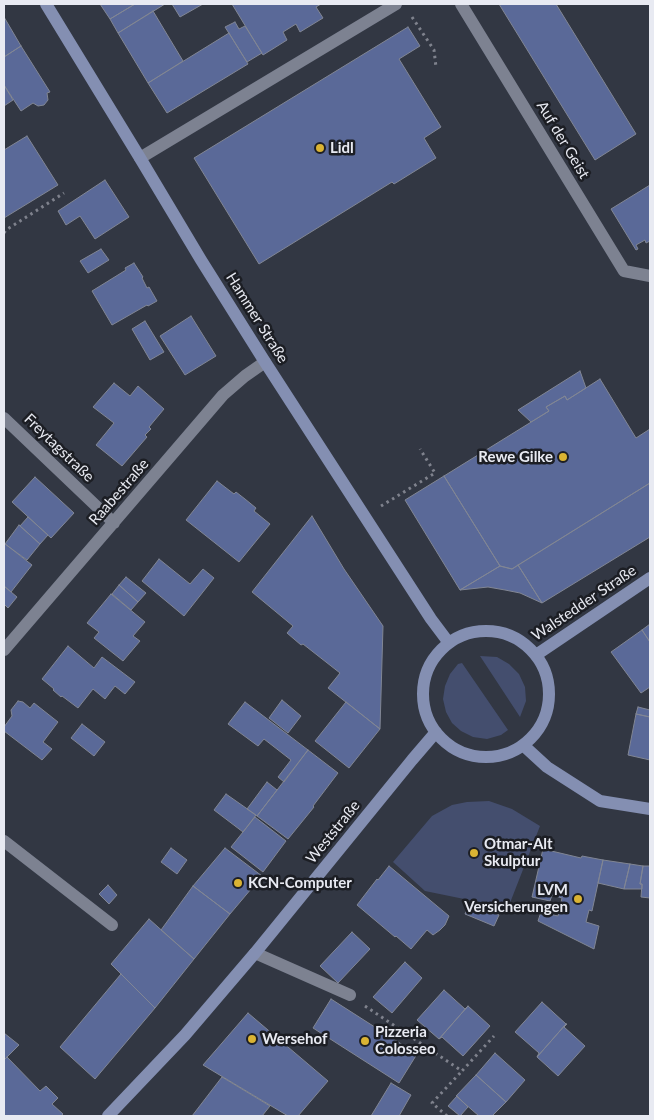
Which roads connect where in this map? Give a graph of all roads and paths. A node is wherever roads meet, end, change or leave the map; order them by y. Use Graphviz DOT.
graph roads {
  1 [pos="46,4"];
  2 [pos="396,4"];
  3 [pos="461,4"];
  4 [pos="409,12"];
  5 [pos="436,67"];
  6 [pos="140,158"];
  7 [pos="64,193"];
  8 [pos="4,233"];
  9 [pos="650,276"];
  10 [pos="265,362"];
  11 [pos="4,418"];
  12 [pos="420,449"];
  13 [pos="397,497"];
  14 [pos="114,523"];
  15 [pos="650,578"];
  16 [pos="449,643"];
  17 [pos="4,650"];
  18 [pos="536,655"];
  19 [pos="436,732"];
  20 [pos="523,745"];
  21 [pos="650,809"];
  22 [pos="4,841"];
  23 [pos="112,925"];
  24 [pos="255,952"];
  25 [pos="350,995"];
  26 [pos="494,1036"];
  27 [pos="462,1071"];
  28 [pos="108,1116"];
  29 [pos="447,1116"];
  1 -- 6 [label="main road, Hammer Straße"];
  2 -- 6 [label="street"];
  3 -- 9 [label="street, Auf der Geist"];
  4 -- 5 [label="path"];
  6 -- 10 [label="main road, Hammer Straße"];
  7 -- 8 [label="path"];
  10 -- 14 [label="street, Raabestraße"];
  10 -- 16 [label="main road, Hammer Straße"];
  11 -- 14 [label="street, Freytagstraße"];
  12 -- 13 [label="path"];
  14 -- 17 [label="street, Raabestraße"];
  15 -- 18 [label="main road, Walstedder Straße"];
  16 -- 18 [label="main road"];
  16 -- 19 [label="main road"];
  18 -- 20 [label="main road"];
  19 -- 20 [label="main road"];
  19 -- 24 [label="main road, Weststraße"];
  20 -- 21 [label="main road"];
  22 -- 23 [label="street"];
  24 -- 25 [label="street"];
  24 -- 28 [label="main road, Weststraße"];
  25 -- 27 [label="path"];
  26 -- 27 [label="path"];
  27 -- 29 [label="path"];
}
